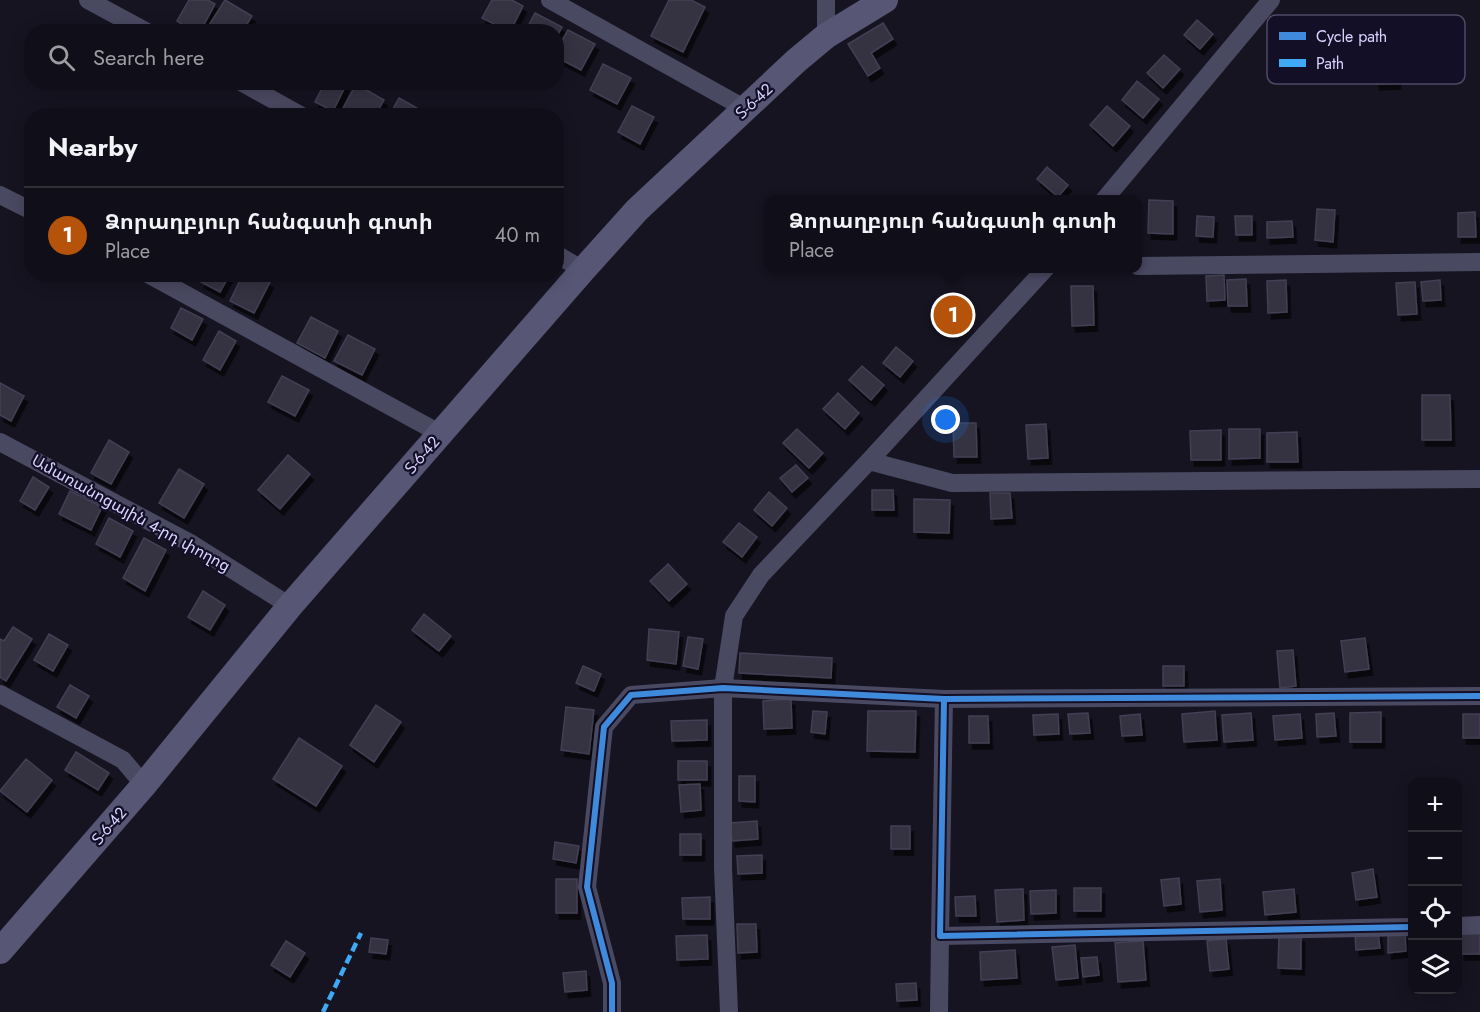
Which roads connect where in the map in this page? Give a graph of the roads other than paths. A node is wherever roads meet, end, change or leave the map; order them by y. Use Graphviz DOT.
graph roads {
  1 [pos="88,0"];
  2 [pos="550,0"];
  3 [pos="826,0"];
  4 [pos="885,0"];
  5 [pos="1271,0"];
  6 [pos="132,24"];
  7 [pos="826,36"];
  8 [pos="255,90"];
  9 [pos="288,108"];
  10 [pos="746,109"];
  11 [pos="0,195"];
  12 [pos="1108,195"];
  13 [pos="24,207"];
  14 [pos="564,259"];
  15 [pos="1480,262"];
  16 [pos="1142,267"];
  17 [pos="583,270"];
  18 [pos="1041,273"];
  19 [pos="163,282"];
  20 [pos="441,434"];
  21 [pos="0,442"];
  22 [pos="869,461"];
  23 [pos="1480,479"];
  24 [pos="290,606"];
  25 [pos="723,688"];
  26 [pos="0,694"];
  27 [pos="1480,696"];
  28 [pos="944,699"];
  29 [pos="144,785"];
  30 [pos="1480,925"];
  31 [pos="1462,926"];
  32 [pos="1408,927"];
  33 [pos="940,936"];
  34 [pos="0,951"];
  35 [pos="612,1012"];
  36 [pos="729,1012"];
  37 [pos="939,1012"];
  1 -- 6 [label="street"];
  2 -- 10 [label="street"];
  3 -- 7 [label="street"];
  4 -- 7 [label="main road, Տ-6-42 / Տ-6-42"];
  5 -- 12 [label="street"];
  7 -- 10 [label="main road, Տ-6-42 / Տ-6-42"];
  8 -- 9 [label="street"];
  10 -- 17 [label="main road, Տ-6-42 / Տ-6-42"];
  11 -- 13 [label="street"];
  14 -- 17 [label="street"];
  15 -- 16 [label="street"];
  17 -- 20 [label="main road, Տ-6-42 / Տ-6-42"];
  18 -- 22 [label="street"];
  19 -- 20 [label="street"];
  20 -- 24 [label="main road, Տ-6-42 / Տ-6-42"];
  21 -- 24 [label="street, Ամառանոցային 4-րդ փողոց"];
  22 -- 23 [label="street"];
  22 -- 25 [label="street"];
  24 -- 29 [label="main road, Տ-6-42 / Տ-6-42"];
  25 -- 28 [label="street"];
  25 -- 35 [label="street"];
  25 -- 36 [label="street"];
  26 -- 29 [label="street"];
  27 -- 28 [label="street"];
  28 -- 33 [label="street"];
  29 -- 34 [label="main road, Տ-6-42 / Տ-6-42"];
  30 -- 31 [label="street"];
  32 -- 33 [label="street"];
  33 -- 37 [label="street"];
}
